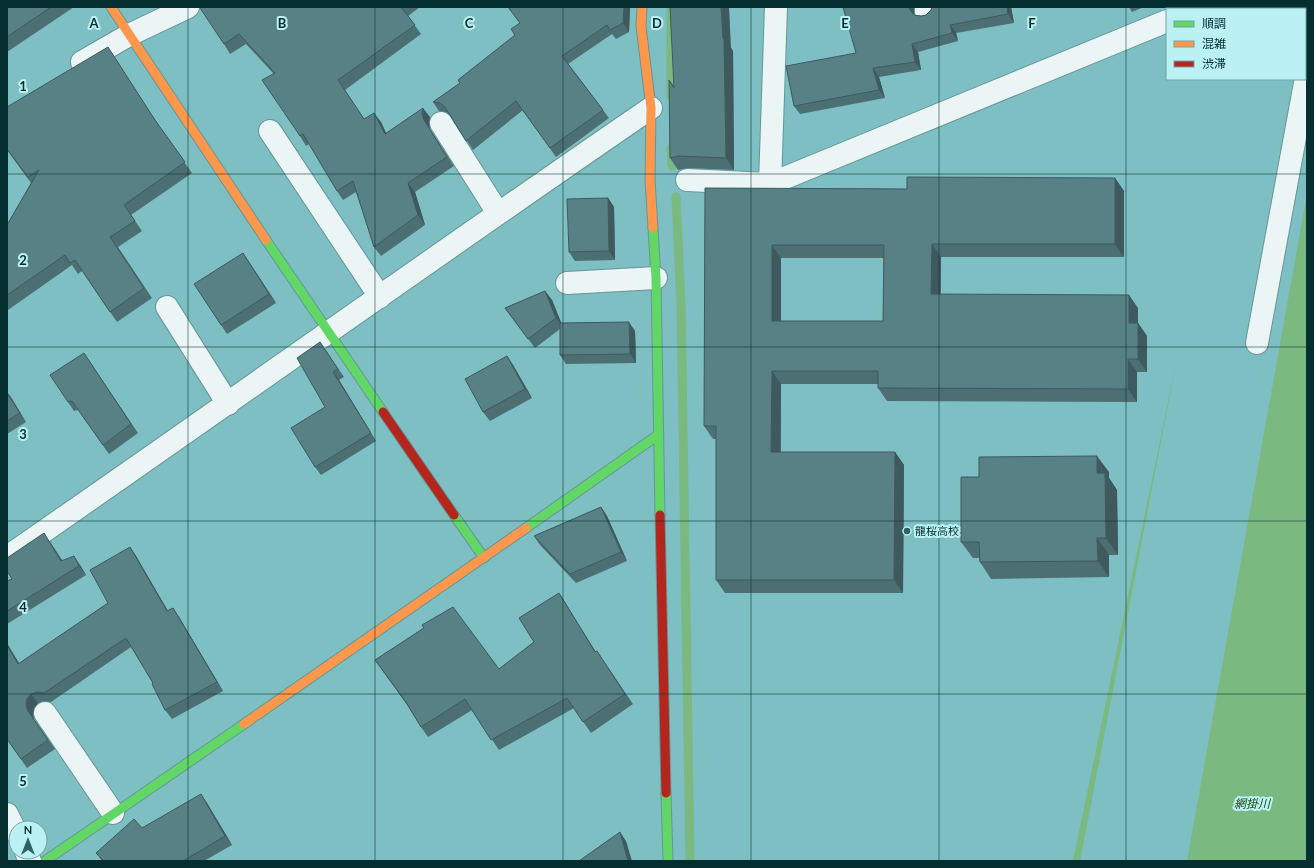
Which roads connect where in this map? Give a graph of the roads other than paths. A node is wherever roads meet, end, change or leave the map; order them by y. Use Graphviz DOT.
graph roads {
  1 [pos="111,7"];
  2 [pos="188,7"];
  3 [pos="642,7"];
  4 [pos="776,7"];
  5 [pos="1166,21"];
  6 [pos="129,35"];
  7 [pos="68,71"];
  8 [pos="1306,80"];
  9 [pos="651,108"];
  10 [pos="441,123"];
  11 [pos="270,131"];
  12 [pos="687,180"];
  13 [pos="770,184"];
  14 [pos="498,213"];
  15 [pos="656,278"];
  16 [pos="567,283"];
  17 [pos="380,297"];
  18 [pos="167,308"];
  19 [pos="329,334"];
  20 [pos="1257,343"];
  21 [pos="228,404"];
  22 [pos="658,435"];
  23 [pos="7,557"];
  24 [pos="484,558"];
  25 [pos="45,713"];
  26 [pos="113,813"];
  27 [pos="45,861"];
  28 [pos="668,861"];
  1 -- 6 [label="street"];
  2 -- 6 [label="street"];
  3 -- 9 [label="street"];
  4 -- 13 [label="street"];
  5 -- 13 [label="street"];
  6 -- 7 [label="street"];
  6 -- 19 [label="street"];
  8 -- 20 [label="street"];
  9 -- 14 [label="street"];
  9 -- 15 [label="street"];
  10 -- 14 [label="street"];
  11 -- 17 [label="street"];
  12 -- 13 [label="street"];
  14 -- 17 [label="street"];
  15 -- 16 [label="street"];
  15 -- 22 [label="street"];
  17 -- 19 [label="street"];
  18 -- 21 [label="street"];
  19 -- 21 [label="street"];
  19 -- 24 [label="street"];
  21 -- 23 [label="street"];
  22 -- 24 [label="street"];
  22 -- 28 [label="street"];
  24 -- 26 [label="street"];
  25 -- 26 [label="street"];
  26 -- 27 [label="street"];
}
